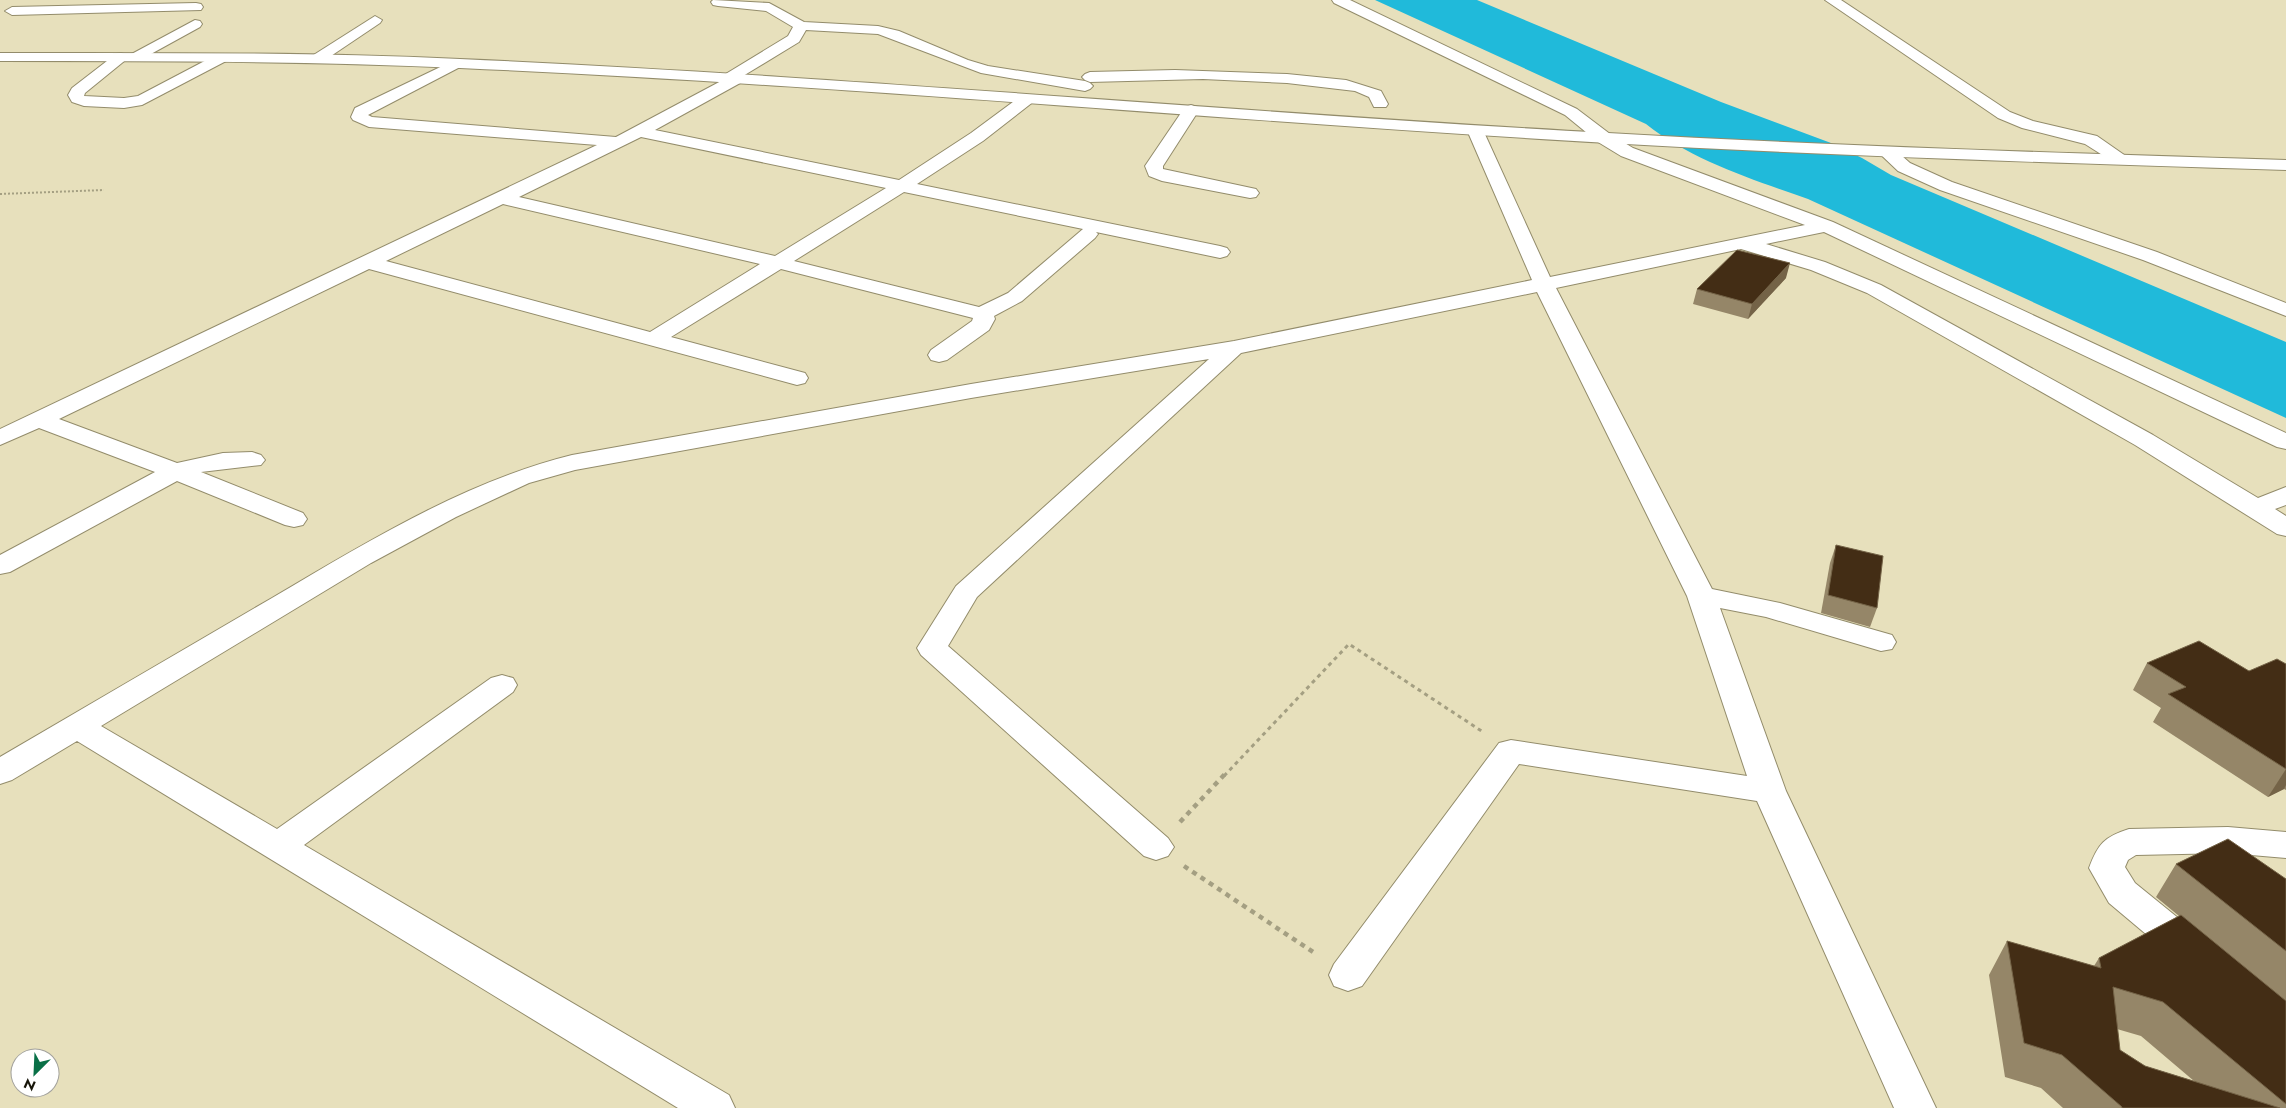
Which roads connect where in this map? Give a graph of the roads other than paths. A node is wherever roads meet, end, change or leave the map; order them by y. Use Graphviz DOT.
graph roads {
  1 [pos="35,0"];
  2 [pos="1339,0"];
  3 [pos="1832,0"];
  4 [pos="718,2"];
  5 [pos="196,7"];
  6 [pos="4,10"];
  7 [pos="375,20"];
  8 [pos="195,24"];
  9 [pos="801,26"];
  10 [pos="0,57"];
  11 [pos="128,57"];
  12 [pos="223,57"];
  13 [pos="316,59"];
  14 [pos="457,63"];
  15 [pos="1089,76"];
  16 [pos="733,78"];
  17 [pos="1027,99"];
  18 [pos="1082,102"];
  19 [pos="1380,104"];
  20 [pos="1191,110"];
  21 [pos="1475,130"];
  22 [pos="639,132"];
  23 [pos="1604,138"];
  24 [pos="618,142"];
  25 [pos="1883,152"];
  26 [pos="2121,158"];
  27 [pos="2286,165"];
  28 [pos="902,186"];
  29 [pos="1250,193"];
  30 [pos="501,198"];
  31 [pos="1826,226"];
  32 [pos="1088,234"];
  33 [pos="1740,243"];
  34 [pos="1220,252"];
  35 [pos="368,262"];
  36 [pos="776,262"];
  37 [pos="1543,283"];
  38 [pos="2286,310"];
  39 [pos="982,314"];
  40 [pos="653,339"];
  41 [pos="1234,348"];
  42 [pos="938,354"];
  43 [pos="797,378"];
  44 [pos="39,420"];
  45 [pos="0,438"];
  46 [pos="2286,442"];
  47 [pos="252,460"];
  48 [pos="176,471"];
  49 [pos="2286,496"];
  50 [pos="2256,508"];
  51 [pos="294,519"];
  52 [pos="2286,528"];
  53 [pos="0,566"];
  54 [pos="1701,596"];
  55 [pos="1881,642"];
  56 [pos="502,685"];
  57 [pos="77,726"];
  58 [pos="0,772"];
  59 [pos="1769,791"];
  60 [pos="2286,845"];
  61 [pos="278,846"];
  62 [pos="1156,847"];
  63 [pos="2219,973"];
  64 [pos="1348,975"];
  65 [pos="714,1108"];
  66 [pos="1915,1108"];
  1 -- 6 [label="street"];
  2 -- 23 [label="street"];
  3 -- 26 [label="street"];
  4 -- 9 [label="street"];
  5 -- 6 [label="street"];
  7 -- 13 [label="street"];
  8 -- 11 [label="street"];
  9 -- 15 [label="street"];
  9 -- 16 [label="street"];
  10 -- 11 [label="street"];
  11 -- 12 [label="street"];
  11 -- 12 [label="street"];
  12 -- 13 [label="street"];
  13 -- 14 [label="street"];
  14 -- 16 [label="street"];
  14 -- 24 [label="street"];
  15 -- 18 [label="street"];
  15 -- 19 [label="street"];
  16 -- 17 [label="street"];
  16 -- 22 [label="street"];
  17 -- 18 [label="street"];
  17 -- 28 [label="street"];
  18 -- 20 [label="street"];
  20 -- 21 [label="street"];
  20 -- 29 [label="street"];
  21 -- 23 [label="street"];
  21 -- 37 [label="street"];
  22 -- 24 [label="street"];
  22 -- 28 [label="street"];
  23 -- 25 [label="street"];
  23 -- 31 [label="street"];
  24 -- 30 [label="street"];
  25 -- 26 [label="street"];
  25 -- 38 [label="street"];
  26 -- 27 [label="street"];
  28 -- 34 [label="street"];
  28 -- 36 [label="street"];
  30 -- 35 [label="street"];
  30 -- 36 [label="street"];
  31 -- 33 [label="street"];
  31 -- 46 [label="street"];
  32 -- 39 [label="street"];
  33 -- 37 [label="street"];
  33 -- 50 [label="street"];
  35 -- 40 [label="street"];
  35 -- 44 [label="street"];
  36 -- 39 [label="street"];
  36 -- 40 [label="street"];
  37 -- 41 [label="street"];
  37 -- 54 [label="street"];
  39 -- 42 [label="street"];
  40 -- 43 [label="street"];
  41 -- 57 [label="street"];
  41 -- 62 [label="street"];
  44 -- 45 [label="street"];
  44 -- 48 [label="street"];
  47 -- 48 [label="street"];
  48 -- 51 [label="street"];
  48 -- 53 [label="street"];
  49 -- 50 [label="street"];
  50 -- 52 [label="street"];
  54 -- 55 [label="street"];
  54 -- 59 [label="street"];
  56 -- 61 [label="street"];
  57 -- 58 [label="street"];
  57 -- 61 [label="street"];
  59 -- 64 [label="street"];
  59 -- 66 [label="street"];
  60 -- 63 [label="street"];
  61 -- 65 [label="street"];
}
